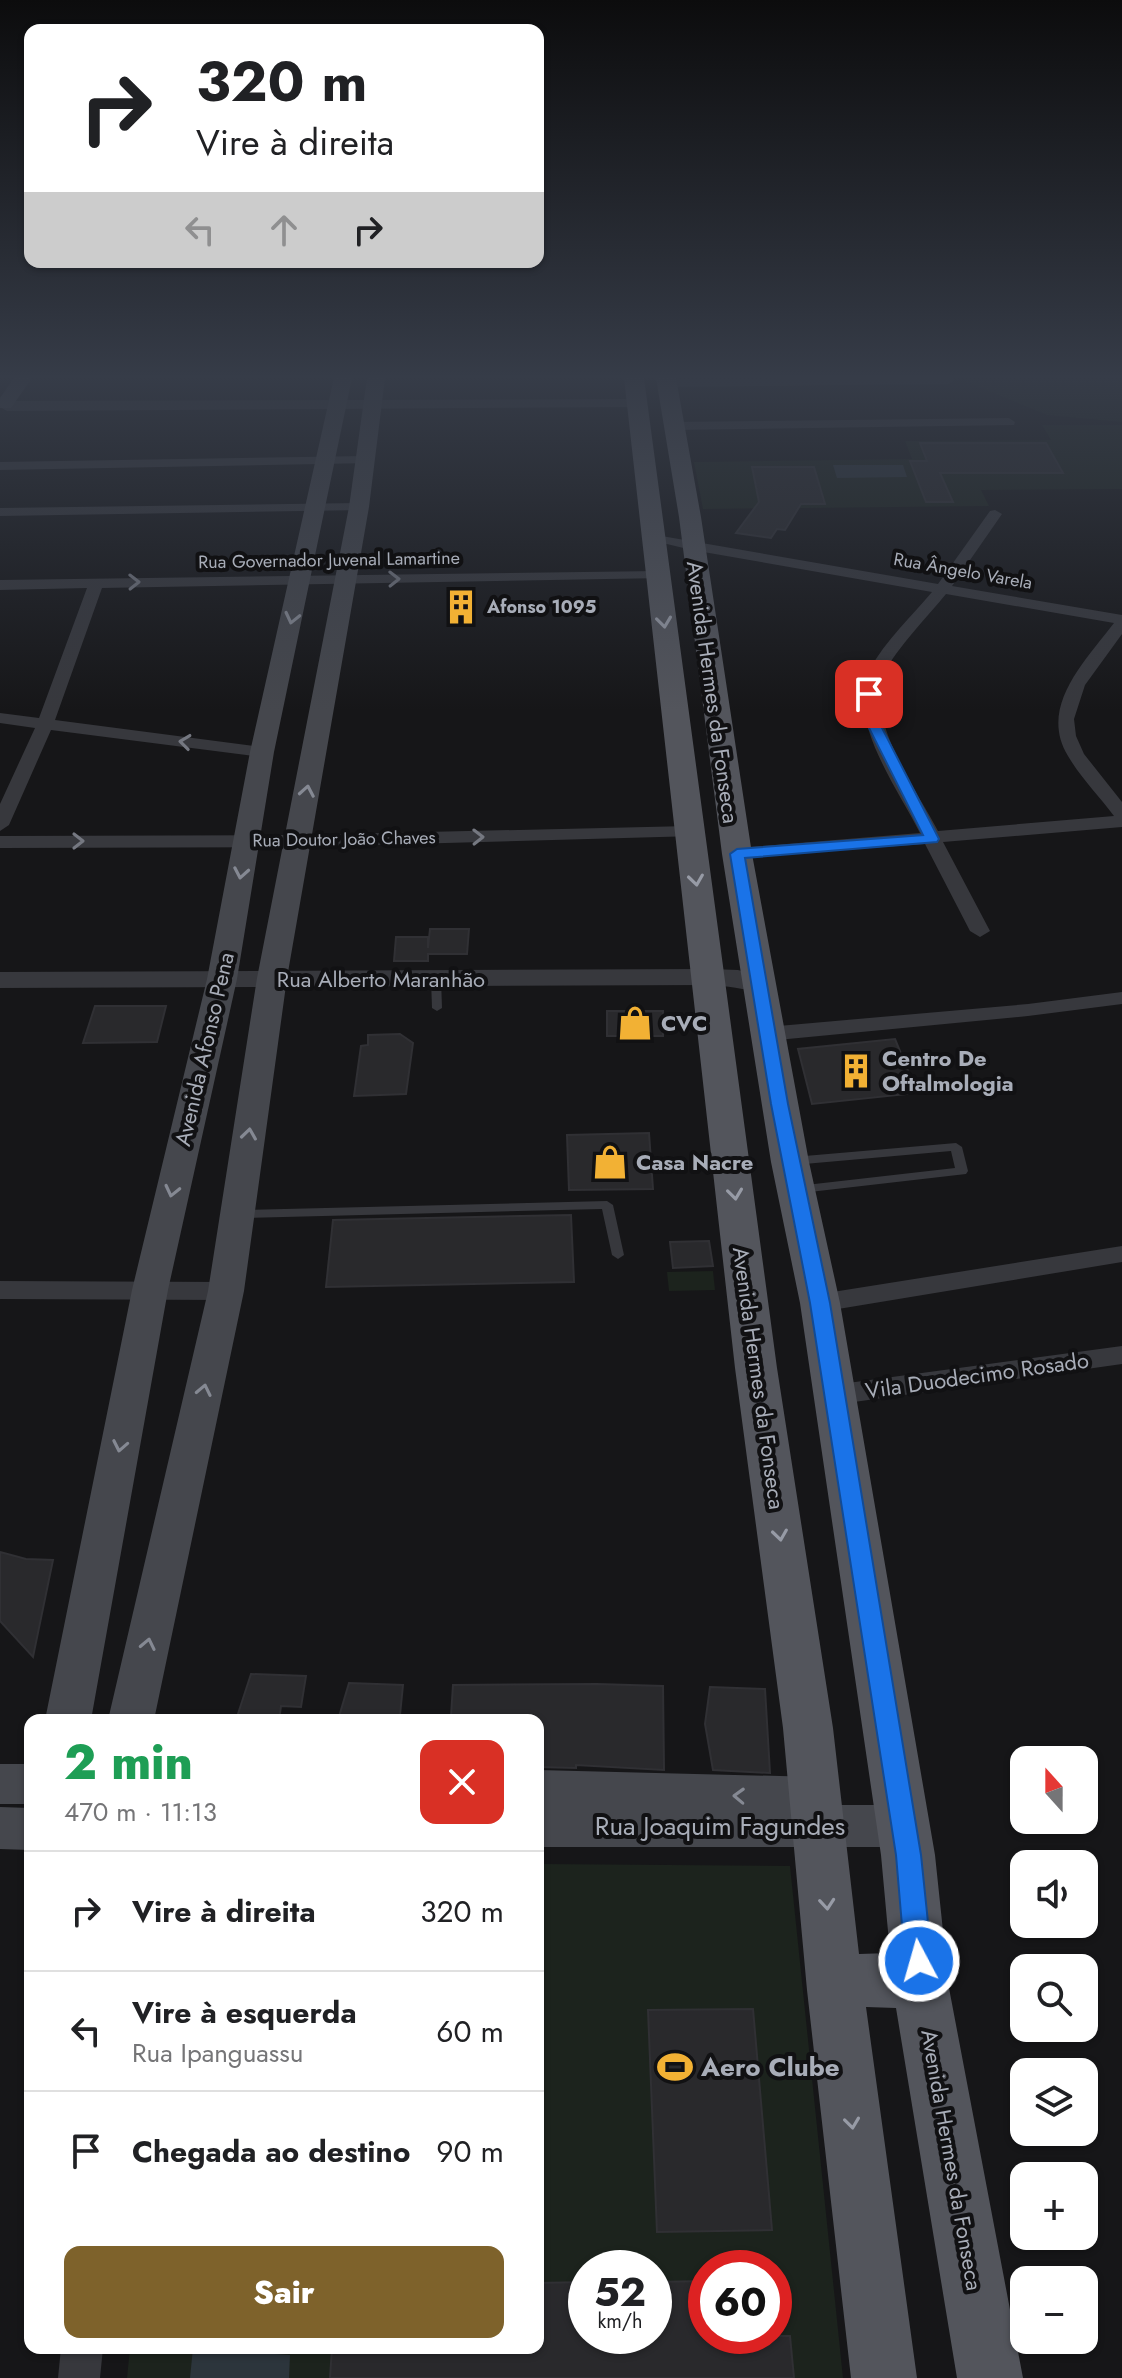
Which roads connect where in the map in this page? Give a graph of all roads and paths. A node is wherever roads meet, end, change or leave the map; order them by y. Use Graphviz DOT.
graph roads {
  1 [pos="320,489"];
  2 [pos="362,489"];
  3 [pos="654,489"];
  4 [pos="684,489"];
  5 [pos="359,507"];
  6 [pos="316,508"];
  7 [pos="0,512"];
  8 [pos="995,514"];
  9 [pos="655,537"];
  10 [pos="692,546"];
  11 [pos="659,575"];
  12 [pos="345,579"];
  13 [pos="301,580"];
  14 [pos="96,583"];
  15 [pos="0,585"];
  16 [pos="943,588"];
  17 [pos="1122,621"];
  18 [pos="0,718"];
  19 [pos="45,724"];
  20 [pos="262,752"];
  21 [pos="1122,814"];
  22 [pos="1122,821"];
  23 [pos="0,825"];
  24 [pos="689,832"];
  25 [pos="932,839"];
  26 [pos="247,841"];
  27 [pos="298,841"];
  28 [pos="0,842"];
  29 [pos="737,854"];
  30 [pos="980,931"];
  31 [pos="710,977"];
  32 [pos="272,978"];
  33 [pos="222,979"];
  34 [pos="436,979"];
  35 [pos="0,980"];
  36 [pos="760,984"];
  37 [pos="1122,998"];
  38 [pos="437,1008"];
  39 [pos="767,1034"];
  40 [pos="793,1176"];
  41 [pos="237,1214"];
  42 [pos="1122,1254"];
  43 [pos="618,1255"];
  44 [pos="0,1290"];
  45 [pos="150,1290"];
  46 [pos="226,1291"];
  47 [pos="820,1303"];
  48 [pos="1122,1355"];
  49 [pos="833,1395"];
  50 [pos="69,1714"];
  51 [pos="132,1714"];
  52 [pos="0,1784"];
  53 [pos="24,1784"];
  54 [pos="544,1790"];
  55 [pos="818,1812"];
  56 [pos="544,1826"];
  57 [pos="901,1826"];
  58 [pos="0,1828"];
  59 [pos="24,1829"];
  60 [pos="921,1988"];
  61 [pos="835,1990"];
  62 [pos="81,2354"];
  63 [pos="79,2378"];
  64 [pos="884,2378"];
  65 [pos="990,2378"];
  1 -- 6 [label="main road, Avenida Afonso Pena"];
  2 -- 5 [label="main road"];
  3 -- 9 [label="main road, Avenida Hermes da Fonseca"];
  4 -- 10 [label="main road, Avenida Hermes da Fonseca"];
  5 -- 6 [label="street"];
  5 -- 12 [label="main road"];
  6 -- 7 [label="street"];
  6 -- 13 [label="main road, Avenida Afonso Pena"];
  8 -- 16 [label="street"];
  9 -- 10 [label="street, Rua Ângelo Varela"];
  9 -- 11 [label="main road, Avenida Hermes da Fonseca"];
  10 -- 16 [label="street, Rua Ângelo Varela"];
  10 -- 29 [label="main road, Avenida Hermes da Fonseca"];
  12 -- 11 [label="street, Rua Governador Juvenal Lamartine, one-way"];
  11 -- 24 [label="main road, Avenida Hermes da Fonseca, one-way"];
  12 -- 13 [label="street, Rua Governador Juvenal Lamartine"];
  27 -- 12 [label="main road, one-way"];
  14 -- 13 [label="street, Rua Governador Juvenal Lamartine, one-way"];
  13 -- 20 [label="main road, Avenida Afonso Pena, one-way"];
  14 -- 15 [label="street, Rua Governador Juvenal Lamartine"];
  14 -- 19 [label="street"];
  16 -- 17 [label="street, Rua Ângelo Varela"];
  16 -- 25 [label="street"];
  17 -- 21 [label="street"];
  18 -- 19 [label="street"];
  20 -- 19 [label="street, one-way"];
  19 -- 23 [label="street"];
  20 -- 26 [label="main road, Avenida Afonso Pena"];
  22 -- 25 [label="street"];
  27 -- 24 [label="street, Rua Doutor João Chaves, one-way"];
  24 -- 31 [label="main road, Avenida Hermes da Fonseca, one-way"];
  25 -- 29 [label="street"];
  25 -- 30 [label="street"];
  26 -- 27 [label="street, Rua Doutor João Chaves"];
  28 -- 26 [label="street, Rua Doutor João Chaves, one-way"];
  26 -- 33 [label="main road, Avenida Afonso Pena, one-way"];
  27 -- 32 [label="main road"];
  29 -- 36 [label="main road, Avenida Hermes da Fonseca"];
  31 -- 34 [label="street, Rua Alberto Maranhão"];
  31 -- 36 [label="street, Rua Alberto Maranhão"];
  31 -- 55 [label="main road, Avenida Hermes da Fonseca, one-way"];
  32 -- 33 [label="street, Rua Alberto Maranhão"];
  32 -- 34 [label="street, Rua Alberto Maranhão"];
  41 -- 32 [label="main road, one-way"];
  33 -- 35 [label="street, Rua Alberto Maranhão"];
  33 -- 45 [label="main road, Avenida Afonso Pena, one-way"];
  34 -- 38 [label="lane"];
  36 -- 39 [label="main road, Avenida Hermes da Fonseca"];
  37 -- 39 [label="street"];
  39 -- 40 [label="main road, Avenida Hermes da Fonseca"];
  40 -- 40 [label="lane"];
  40 -- 47 [label="main road, Avenida Hermes da Fonseca"];
  41 -- 43 [label="lane"];
  41 -- 46 [label="main road"];
  42 -- 47 [label="street"];
  44 -- 45 [label="street"];
  45 -- 46 [label="street"];
  45 -- 50 [label="main road, Avenida Afonso Pena, one-way"];
  51 -- 46 [label="main road, one-way"];
  47 -- 49 [label="main road, Avenida Hermes da Fonseca"];
  48 -- 49 [label="street, Vila Duodecimo Rosado"];
  49 -- 57 [label="main road, Avenida Hermes da Fonseca"];
  52 -- 53 [label="main road"];
  55 -- 54 [label="main road, Rua Joaquim Fagundes, one-way"];
  55 -- 56 [label="main road, Rua Joaquim Fagundes"];
  55 -- 57 [label="main road, Rua Joaquim Fagundes"];
  55 -- 61 [label="main road, Avenida Hermes da Fonseca, one-way"];
  57 -- 60 [label="main road, Avenida Hermes da Fonseca"];
  58 -- 59 [label="main road"];
  60 -- 61 [label="main road"];
  60 -- 65 [label="main road, Avenida Hermes da Fonseca"];
  61 -- 64 [label="main road, Avenida Hermes da Fonseca, one-way"];
  62 -- 63 [label="street"];
}
